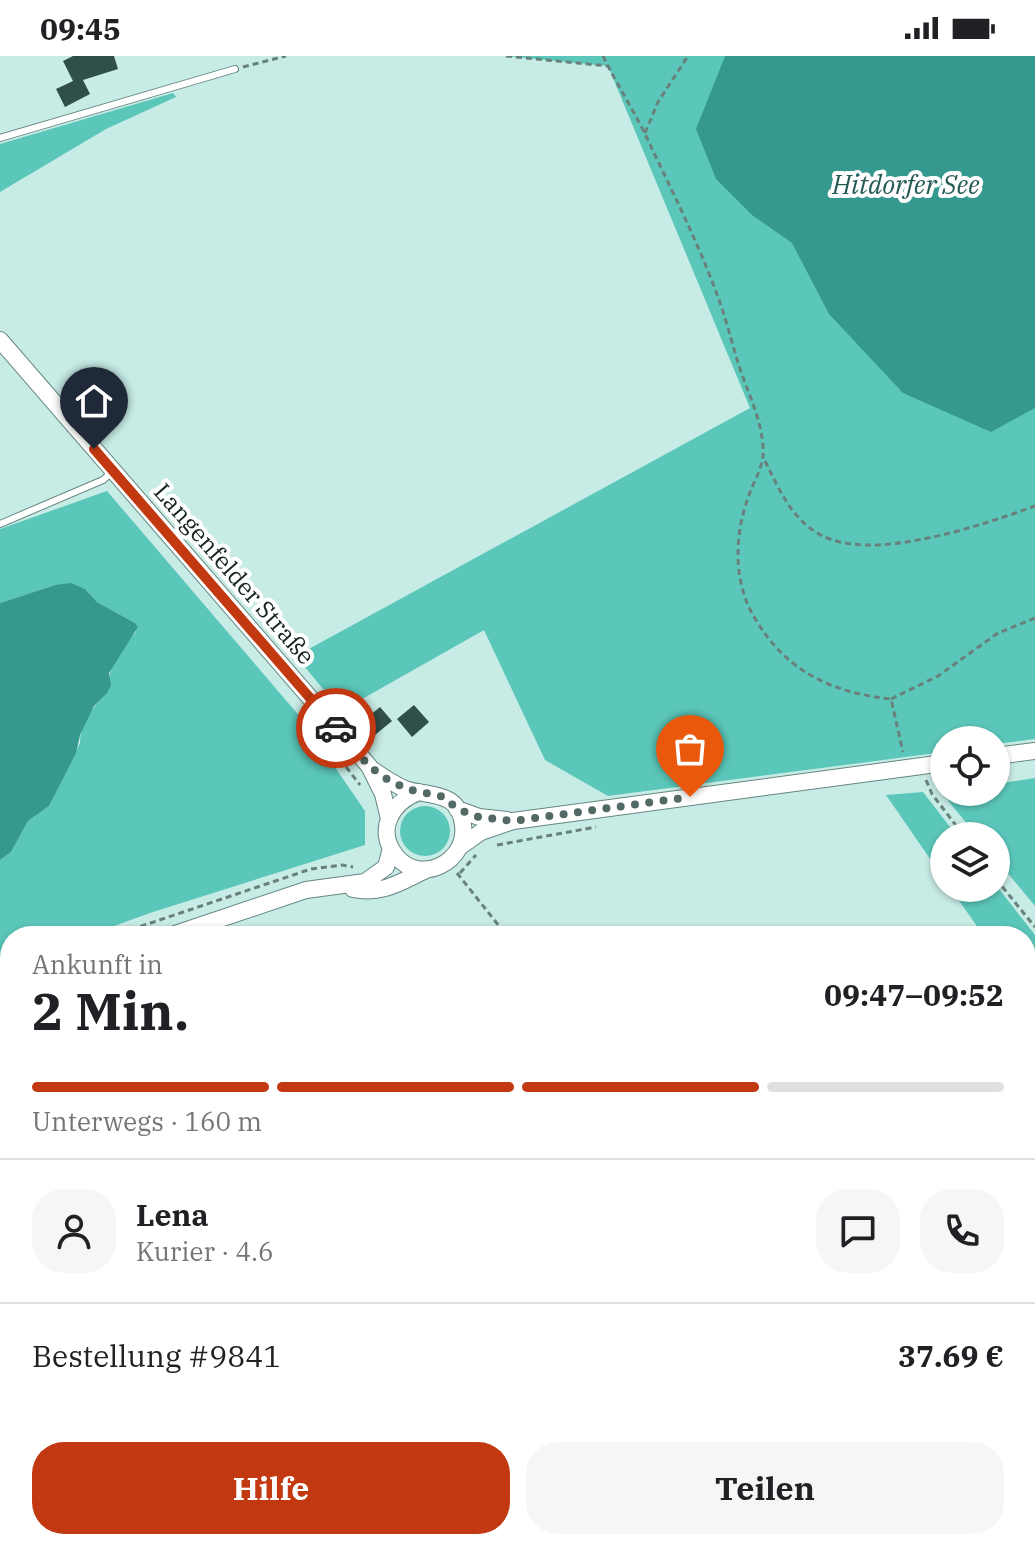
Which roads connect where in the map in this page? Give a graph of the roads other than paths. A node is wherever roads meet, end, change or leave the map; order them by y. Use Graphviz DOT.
graph roads {
  1 [pos="235,69"];
  2 [pos="0,138"];
  3 [pos="0,340"];
  4 [pos="108,476"];
  5 [pos="0,524"];
  6 [pos="1035,751"];
  7 [pos="1010,754"];
  8 [pos="930,765"];
  9 [pos="369,766"];
  10 [pos="419,792"];
  11 [pos="457,809"];
  12 [pos="389,819"];
  13 [pos="513,821"];
  14 [pos="461,846"];
  15 [pos="391,848"];
  16 [pos="426,870"];
  17 [pos="339,886"];
  18 [pos="199,926"];
  1 -- 2 [label="lane"];
  3 -- 4 [label="street, Langenfelder Straße"];
  4 -- 5 [label="lane"];
  4 -- 9 [label="street, Langenfelder Straße"];
  6 -- 7 [label="street"];
  8 -- 13 [label="street, Langenfelder Straße"];
  9 -- 10 [label="street, Langenfelder Straße"];
  9 -- 12 [label="street, Langenfelder Straße"];
  10 -- 11 [label="street, Langenfelder Straße"];
  10 -- 12 [label="street"];
  11 -- 13 [label="street, Langenfelder Straße"];
  11 -- 14 [label="street"];
  12 -- 15 [label="street, Langenfelder Straße"];
  13 -- 14 [label="street, Langenfelder Straße"];
  14 -- 16 [label="street, Langenfelder Straße"];
  15 -- 16 [label="street"];
  15 -- 17 [label="street"];
  16 -- 17 [label="street, Langenfelder Straße"];
  17 -- 18 [label="street"];
}
